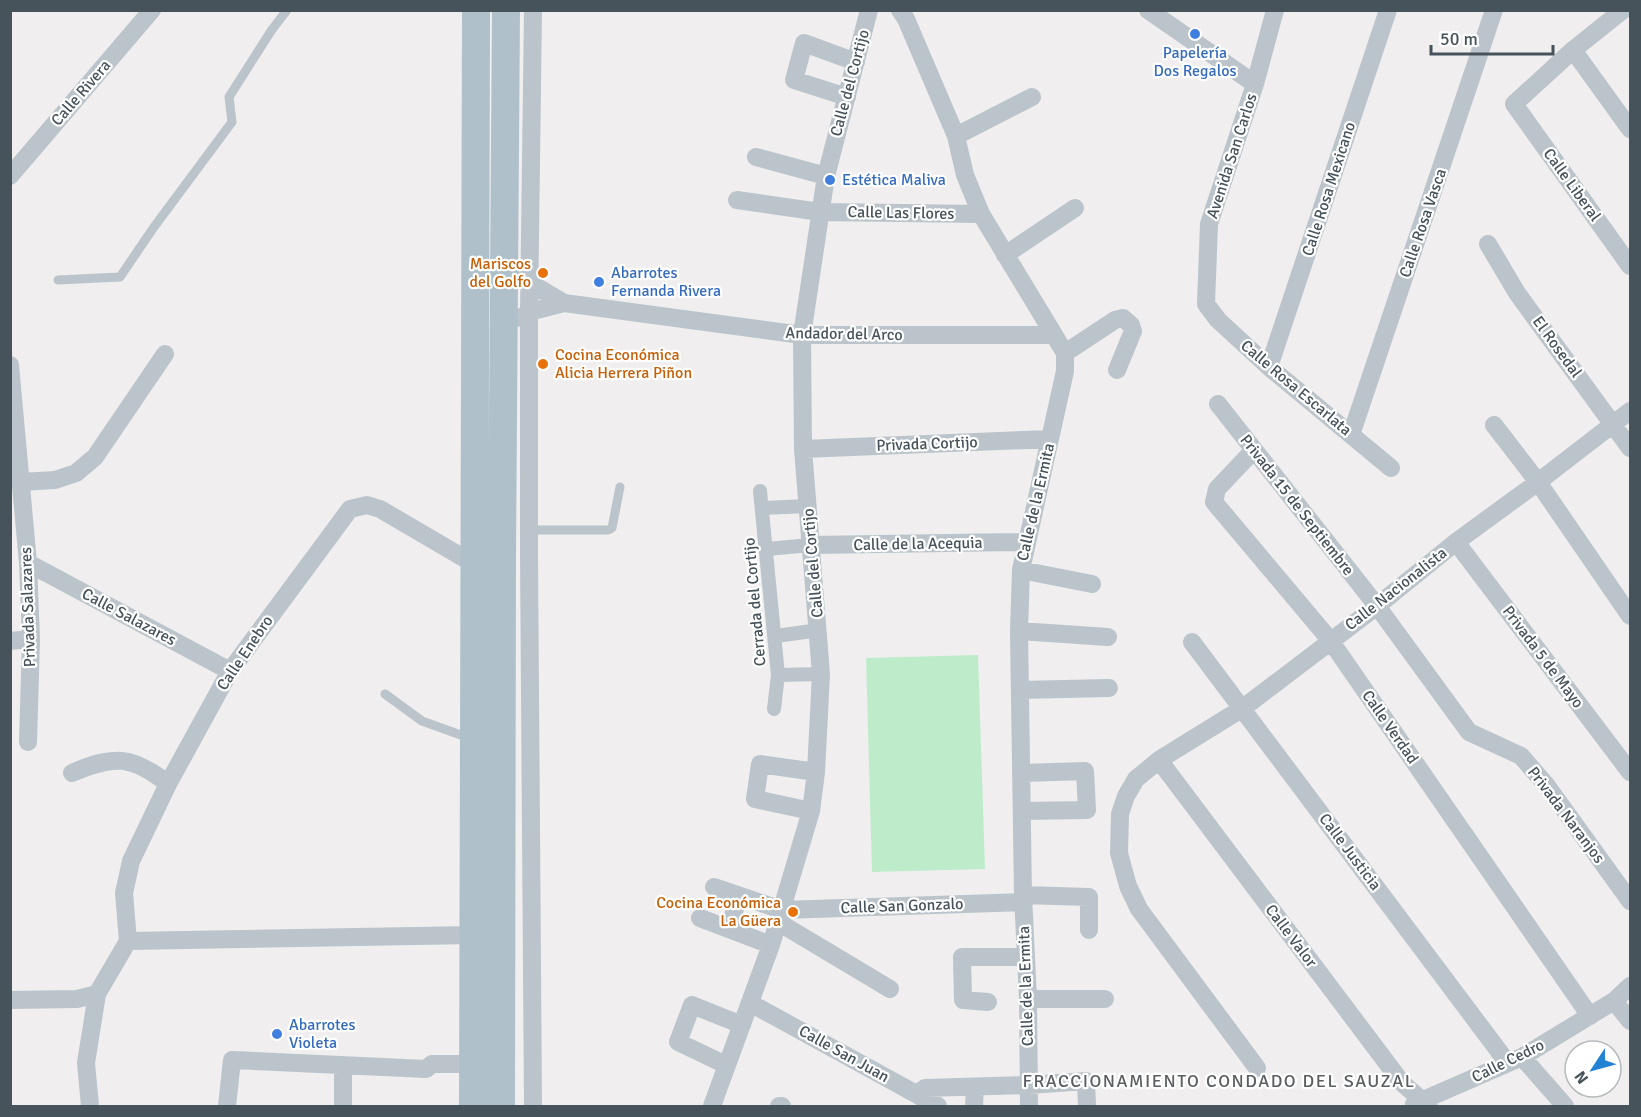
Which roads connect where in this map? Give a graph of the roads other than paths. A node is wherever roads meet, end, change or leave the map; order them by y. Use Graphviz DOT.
graph roads {
  1 [pos="152,10"];
  2 [pos="287,10"];
  3 [pos="476,10"];
  4 [pos="506,10"];
  5 [pos="533,10"];
  6 [pos="869,10"];
  7 [pos="1148,10"];
  8 [pos="1275,10"];
  9 [pos="1388,10"];
  10 [pos="1494,10"];
  11 [pos="1623,10"];
  12 [pos="910,13"];
  13 [pos="1573,50"];
  14 [pos="856,62"];
  15 [pos="1255,84"];
  16 [pos="519,94"];
  17 [pos="847,97"];
  18 [pos="1032,97"];
  19 [pos="1630,129"];
  20 [pos="956,136"];
  21 [pos="756,157"];
  22 [pos="10,176"];
  23 [pos="826,176"];
  24 [pos="737,200"];
  25 [pos="1075,208"];
  26 [pos="820,212"];
  27 [pos="981,214"];
  28 [pos="475,217"];
  29 [pos="505,218"];
  30 [pos="1488,244"];
  31 [pos="1005,255"];
  32 [pos="1630,266"];
  33 [pos="57,280"];
  34 [pos="530,280"];
  35 [pos="564,303"];
  36 [pos="1206,304"];
  37 [pos="529,312"];
  38 [pos="504,332"];
  39 [pos="802,335"];
  40 [pos="1054,335"];
  41 [pos="1065,353"];
  42 [pos="165,354"];
  43 [pos="10,365"];
  44 [pos="1269,367"];
  45 [pos="1117,370"];
  46 [pos="1218,404"];
  47 [pos="1630,411"];
  48 [pos="1614,424"];
  49 [pos="1494,425"];
  50 [pos="1351,435"];
  51 [pos="1050,439"];
  52 [pos="1630,448"];
  53 [pos="803,449"];
  54 [pos="1253,451"];
  55 [pos="1391,468"];
  56 [pos="1538,482"];
  57 [pos="21,483"];
  58 [pos="620,487"];
  59 [pos="760,491"];
  60 [pos="808,506"];
  61 [pos="762,508"];
  62 [pos="529,530"];
  63 [pos="1026,542"];
  64 [pos="1456,542"];
  65 [pos="810,545"];
  66 [pos="767,549"];
  67 [pos="516,554"];
  68 [pos="28,563"];
  69 [pos="474,564"];
  70 [pos="1021,570"];
  71 [pos="1092,584"];
  72 [pos="1377,606"];
  73 [pos="1630,616"];
  74 [pos="502,628"];
  75 [pos="530,628"];
  76 [pos="819,630"];
  77 [pos="1019,631"];
  78 [pos="776,636"];
  79 [pos="1107,637"];
  80 [pos="31,639"];
  81 [pos="1329,640"];
  82 [pos="10,641"];
  83 [pos="1192,642"];
  84 [pos="230,670"];
  85 [pos="821,674"];
  86 [pos="778,675"];
  87 [pos="1109,688"];
  88 [pos="1020,690"];
  89 [pos="385,694"];
  90 [pos="1243,708"];
  91 [pos="774,709"];
  92 [pos="474,740"];
  93 [pos="28,742"];
  94 [pos="1159,760"];
  95 [pos="816,772"];
  96 [pos="1630,772"];
  97 [pos="72,773"];
  98 [pos="1022,773"];
  99 [pos="168,783"];
  100 [pos="811,811"];
  101 [pos="1023,811"];
  102 [pos="714,887"];
  103 [pos="739,896"];
  104 [pos="1023,898"];
  105 [pos="1630,901"];
  106 [pos="780,916"];
  107 [pos="700,918"];
  108 [pos="729,929"];
  109 [pos="1089,930"];
  110 [pos="474,935"];
  111 [pos="128,941"];
  112 [pos="771,945"];
  113 [pos="1025,957"];
  114 [pos="1630,986"];
  115 [pos="891,989"];
  116 [pos="97,994"];
  117 [pos="1028,999"];
  118 [pos="1105,999"];
  119 [pos="10,1000"];
  120 [pos="1614,1001"];
  121 [pos="988,1002"];
  122 [pos="750,1003"];
  123 [pos="1590,1016"];
  124 [pos="1630,1021"];
  125 [pos="741,1025"];
  126 [pos="1515,1060"];
  127 [pos="726,1065"];
  128 [pos="343,1066"];
  129 [pos="1257,1068"];
  130 [pos="473,1070"];
  131 [pos="1029,1085"];
  132 [pos="975,1087"];
  133 [pos="917,1094"];
  134 [pos="1420,1105"];
  135 [pos="90,1107"];
  136 [pos="227,1107"];
  137 [pos="343,1107"];
  138 [pos="473,1107"];
  139 [pos="501,1107"];
  140 [pos="533,1107"];
  141 [pos="712,1107"];
  142 [pos="938,1107"];
  143 [pos="974,1107"];
  144 [pos="1029,1107"];
  145 [pos="1087,1107"];
  146 [pos="1565,1107"];
  1 -- 22 [label="street, Calle Rivera"];
  2 -- 33 [label="lane"];
  3 -- 28 [label="main road"];
  4 -- 16 [label="main road"];
  5 -- 16 [label="street"];
  6 -- 14 [label="street, Calle del Cortijo"];
  7 -- 15 [label="street"];
  8 -- 15 [label="street, Avenida San Carlos"];
  9 -- 44 [label="street, Calle Rosa Mexicano"];
  10 -- 50 [label="street, Calle Rosa Vasca"];
  11 -- 13 [label="street"];
  12 -- 20 [label="street"];
  13 -- 19 [label="street"];
  13 -- 32 [label="street, Calle Liberal"];
  14 -- 17 [label="street, Calle del Cortijo"];
  14 -- 17 [label="street"];
  15 -- 36 [label="street, Avenida San Carlos"];
  16 -- 29 [label="main road"];
  16 -- 34 [label="street"];
  17 -- 23 [label="street, Calle del Cortijo"];
  18 -- 20 [label="street"];
  20 -- 27 [label="street"];
  21 -- 23 [label="street"];
  23 -- 26 [label="street, Calle del Cortijo"];
  24 -- 26 [label="street, Calle Las Flores"];
  25 -- 31 [label="street"];
  26 -- 27 [label="street, Calle Las Flores"];
  26 -- 39 [label="street, Calle del Cortijo"];
  27 -- 31 [label="street"];
  28 -- 29 [label="main road"];
  28 -- 69 [label="main road"];
  29 -- 34 [label="street"];
  29 -- 38 [label="main road"];
  30 -- 48 [label="street, El Rosedal"];
  31 -- 40 [label="street"];
  34 -- 35 [label="street, Andador del Arco"];
  34 -- 37 [label="street"];
  35 -- 37 [label="street, Andador del Arco"];
  35 -- 39 [label="street, Andador del Arco"];
  36 -- 44 [label="street, Calle Rosa Escarlata"];
  37 -- 38 [label="street, Andador del Arco"];
  37 -- 62 [label="street"];
  38 -- 67 [label="main road"];
  39 -- 40 [label="street, Andador del Arco"];
  39 -- 53 [label="street, Calle del Cortijo"];
  40 -- 41 [label="street"];
  41 -- 45 [label="street"];
  41 -- 51 [label="street, Calle de la Ermita"];
  42 -- 57 [label="street"];
  43 -- 57 [label="street, Privada Salazares"];
  44 -- 50 [label="street, Calle Rosa Escarlata"];
  46 -- 54 [label="street, Privada 15 de Septiembre"];
  47 -- 48 [label="street, Calle Nacionalista"];
  48 -- 52 [label="street, El Rosedal"];
  48 -- 56 [label="street, Calle Nacionalista"];
  49 -- 56 [label="street"];
  50 -- 55 [label="street, Calle Rosa Escarlata"];
  51 -- 53 [label="street, Privada Cortijo"];
  51 -- 63 [label="street, Calle de la Ermita"];
  53 -- 60 [label="street, Calle del Cortijo"];
  54 -- 72 [label="street, Privada 15 de Septiembre"];
  54 -- 81 [label="street, Calle Verdad"];
  56 -- 64 [label="street, Calle Nacionalista"];
  56 -- 73 [label="street"];
  57 -- 68 [label="street, Privada Salazares"];
  58 -- 62 [label="lane"];
  59 -- 61 [label="street, Cerrada del Cortijo"];
  60 -- 61 [label="street"];
  60 -- 65 [label="street, Calle del Cortijo"];
  61 -- 66 [label="street, Cerrada del Cortijo"];
  62 -- 67 [label="street"];
  63 -- 65 [label="street, Calle de la Acequia"];
  63 -- 70 [label="street, Calle de la Ermita"];
  64 -- 72 [label="street, Calle Nacionalista"];
  64 -- 96 [label="street, Privada 5 de Mayo"];
  65 -- 66 [label="street"];
  65 -- 76 [label="street, Calle del Cortijo"];
  66 -- 78 [label="street, Cerrada del Cortijo"];
  67 -- 74 [label="main road"];
  67 -- 75 [label="street"];
  68 -- 80 [label="street, Privada Salazares"];
  68 -- 84 [label="street, Calle Salazares"];
  69 -- 84 [label="street, Calle Enebro"];
  69 -- 92 [label="main road"];
  70 -- 71 [label="street"];
  70 -- 77 [label="street, Calle de la Ermita"];
  72 -- 81 [label="street, Calle Nacionalista"];
  72 -- 105 [label="street, Privada Naranjos"];
  74 -- 75 [label="street"];
  74 -- 139 [label="main road"];
  75 -- 140 [label="street"];
  76 -- 78 [label="street"];
  76 -- 85 [label="street, Calle del Cortijo"];
  77 -- 79 [label="street"];
  77 -- 88 [label="street, Calle de la Ermita"];
  78 -- 86 [label="street, Cerrada del Cortijo"];
  80 -- 82 [label="street"];
  80 -- 93 [label="street, Privada Salazares"];
  81 -- 90 [label="street, Calle Nacionalista"];
  81 -- 123 [label="street, Calle Verdad"];
  83 -- 90 [label="street, Calle Justicia"];
  84 -- 99 [label="street, Calle Enebro"];
  85 -- 86 [label="street"];
  85 -- 95 [label="street, Calle del Cortijo"];
  86 -- 91 [label="street, Cerrada del Cortijo"];
  87 -- 88 [label="street"];
  88 -- 98 [label="street, Calle de la Ermita"];
  89 -- 92 [label="lane"];
  90 -- 94 [label="street, Calle Nacionalista"];
  90 -- 126 [label="street, Calle Justicia"];
  92 -- 110 [label="main road"];
  94 -- 129 [label="street, Calle Nacionalista"];
  94 -- 134 [label="street, Calle Valor"];
  95 -- 100 [label="street, Calle del Cortijo"];
  95 -- 100 [label="street"];
  97 -- 99 [label="street"];
  98 -- 101 [label="street, Calle de la Ermita"];
  98 -- 101 [label="street"];
  99 -- 111 [label="street, Calle Enebro"];
  100 -- 106 [label="street, Calle del Cortijo"];
  101 -- 104 [label="street, Calle de la Ermita"];
  102 -- 103 [label="street"];
  103 -- 106 [label="street"];
  103 -- 108 [label="street"];
  104 -- 106 [label="street, Calle San Gonzalo"];
  104 -- 109 [label="street, Calle San Gonzalo"];
  104 -- 113 [label="street, Calle de la Ermita"];
  106 -- 112 [label="street, Calle del Cortijo"];
  106 -- 115 [label="street"];
  107 -- 108 [label="street"];
  108 -- 112 [label="street"];
  110 -- 111 [label="street"];
  110 -- 130 [label="main road"];
  111 -- 116 [label="street"];
  112 -- 122 [label="street, Calle del Cortijo"];
  113 -- 117 [label="street, Calle de la Ermita"];
  113 -- 121 [label="street"];
  114 -- 120 [label="street, Calle Cedro"];
  116 -- 119 [label="street"];
  116 -- 135 [label="street"];
  117 -- 118 [label="street"];
  117 -- 131 [label="street, Calle de la Ermita"];
  120 -- 123 [label="street, Calle Cedro"];
  120 -- 124 [label="street"];
  122 -- 125 [label="street, Calle del Cortijo"];
  122 -- 133 [label="street, Calle San Juan"];
  123 -- 126 [label="street, Calle Cedro"];
  125 -- 127 [label="street, Calle del Cortijo"];
  125 -- 127 [label="street"];
  126 -- 134 [label="street, Calle Cedro"];
  126 -- 146 [label="street, Calle Justicia"];
  127 -- 141 [label="street, Calle del Cortijo"];
  128 -- 130 [label="street"];
  128 -- 136 [label="street"];
  128 -- 137 [label="street"];
  130 -- 138 [label="main road"];
  131 -- 132 [label="street"];
  131 -- 144 [label="street, Calle de la Ermita"];
  131 -- 145 [label="street"];
  132 -- 133 [label="street"];
  132 -- 143 [label="street"];
  133 -- 142 [label="street, Calle San Juan"];
}
